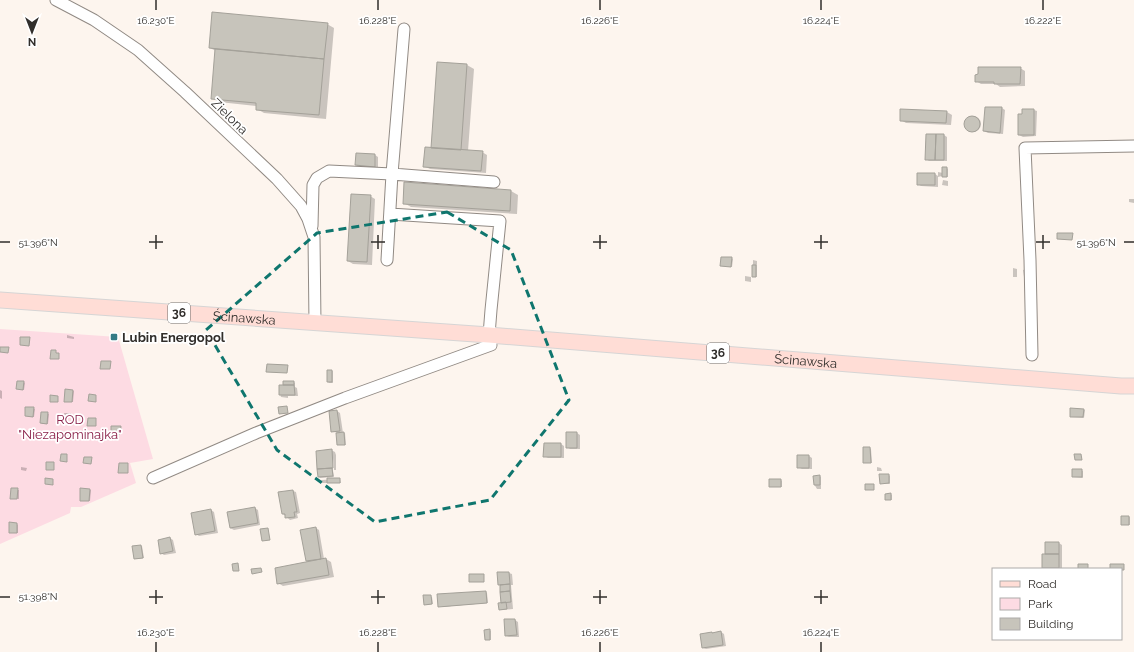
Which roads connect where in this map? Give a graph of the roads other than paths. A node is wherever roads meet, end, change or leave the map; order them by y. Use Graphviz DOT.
graph roads {
  1 [pos="56,0"];
  2 [pos="404,29"];
  3 [pos="1134,146"];
  4 [pos="392,174"];
  5 [pos="494,182"];
  6 [pos="390,214"];
  7 [pos="312,228"];
  8 [pos="387,260"];
  9 [pos="0,300"];
  10 [pos="315,322"];
  11 [pos="490,340"];
  12 [pos="1032,355"];
  13 [pos="1130,387"];
  14 [pos="153,478"];
  1 -- 7 [label="street, Zielona"];
  2 -- 4 [label="street"];
  3 -- 12 [label="street"];
  4 -- 5 [label="street"];
  4 -- 6 [label="street"];
  4 -- 7 [label="street"];
  6 -- 8 [label="street"];
  6 -- 11 [label="street"];
  7 -- 10 [label="street, Zielona"];
  9 -- 10 [label="main road, Ścinawska / 36"];
  10 -- 11 [label="main road, Ścinawska / 36"];
  11 -- 13 [label="main road, Ścinawska / 36"];
  11 -- 14 [label="street, Ścinawska"];
}
